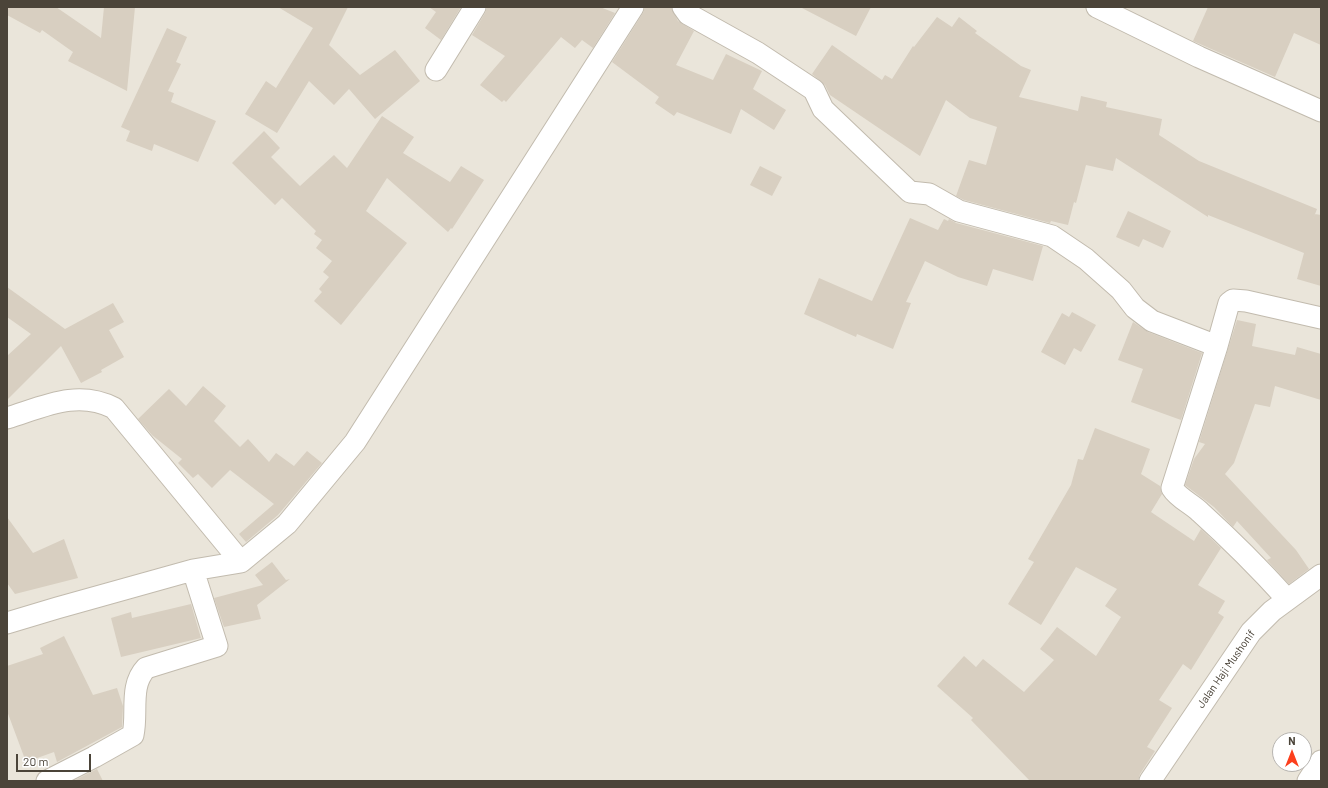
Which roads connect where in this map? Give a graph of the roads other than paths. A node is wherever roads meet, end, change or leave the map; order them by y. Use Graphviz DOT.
graph roads {
  1 [pos="475,7"];
  2 [pos="633,7"];
  3 [pos="683,7"];
  4 [pos="1097,7"];
  5 [pos="436,70"];
  6 [pos="1321,111"];
  7 [pos="1321,318"];
  8 [pos="1217,346"];
  9 [pos="7,418"];
  10 [pos="241,562"];
  11 [pos="193,570"];
  12 [pos="1321,575"];
  13 [pos="1287,599"];
  14 [pos="7,624"];
  15 [pos="1321,761"];
  16 [pos="47,781"];
  17 [pos="1150,781"];
  18 [pos="1308,781"];
  1 -- 5 [label="street"];
  2 -- 10 [label="street"];
  3 -- 8 [label="street"];
  4 -- 6 [label="street"];
  7 -- 8 [label="street"];
  8 -- 13 [label="street"];
  9 -- 10 [label="street"];
  10 -- 11 [label="street"];
  11 -- 14 [label="street"];
  11 -- 16 [label="street"];
  12 -- 13 [label="street, Jalan Haji Mushonif"];
  13 -- 17 [label="street, Jalan Haji Mushonif"];
  15 -- 18 [label="street"];
}
